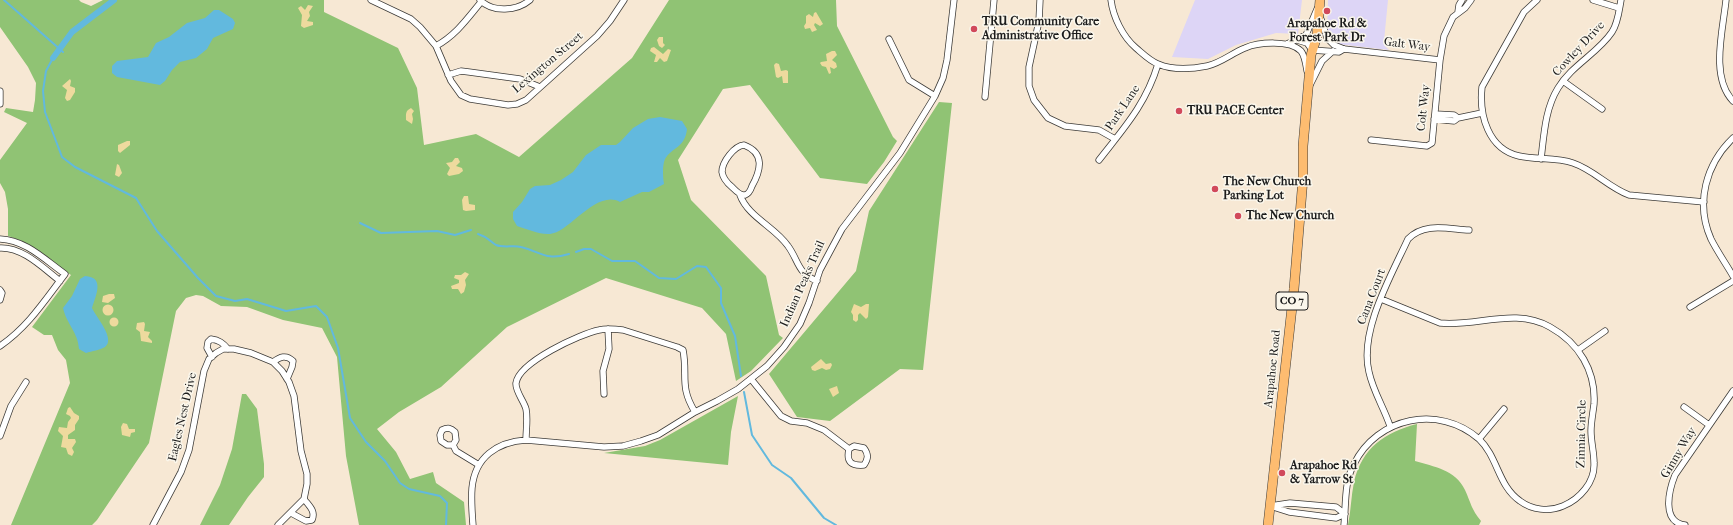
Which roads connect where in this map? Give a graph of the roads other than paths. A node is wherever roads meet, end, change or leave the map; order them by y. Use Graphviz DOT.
graph roads {
  1 [pos="371,0"];
  2 [pos="530,0"];
  3 [pos="624,0"];
  4 [pos="954,0"];
  5 [pos="994,0"];
  6 [pos="1040,0"];
  7 [pos="1111,0"];
  8 [pos="1462,0"];
  9 [pos="1471,0"];
  10 [pos="1537,0"];
  11 [pos="1593,0"];
  12 [pos="1621,0"];
  13 [pos="1726,0"];
  14 [pos="480,1"];
  15 [pos="1320,1"];
  16 [pos="1619,8"];
  17 [pos="1458,12"];
  18 [pos="889,40"];
  19 [pos="1297,40"];
  20 [pos="1287,44"];
  21 [pos="436,46"];
  22 [pos="1344,49"];
  23 [pos="1312,50"];
  24 [pos="1333,51"];
  25 [pos="1440,60"];
  26 [pos="1158,64"];
  27 [pos="448,75"];
  28 [pos="1563,81"];
  29 [pos="540,87"];
  30 [pos="1308,88"];
  31 [pos="0,91"];
  32 [pos="935,96"];
  33 [pos="985,97"];
  34 [pos="1733,101"];
  35 [pos="0,104"];
  36 [pos="1602,108"];
  37 [pos="1482,113"];
  38 [pos="1434,116"];
  39 [pos="1733,138"];
  40 [pos="1115,139"];
  41 [pos="1371,140"];
  42 [pos="1541,159"];
  43 [pos="1099,160"];
  44 [pos="740,194"];
  45 [pos="1704,202"];
  46 [pos="1469,230"];
  47 [pos="0,239"];
  48 [pos="0,248"];
  49 [pos="1733,276"];
  50 [pos="60,281"];
  51 [pos="817,281"];
  52 [pos="1733,281"];
  53 [pos="0,290"];
  54 [pos="1381,299"];
  55 [pos="0,300"];
  56 [pos="1690,308"];
  57 [pos="608,329"];
  58 [pos="1605,331"];
  59 [pos="0,346"];
  60 [pos="228,349"];
  61 [pos="1578,350"];
  62 [pos="212,357"];
  63 [pos="273,362"];
  64 [pos="287,379"];
  65 [pos="751,380"];
  66 [pos="26,382"];
  67 [pos="1733,392"];
  68 [pos="604,394"];
  69 [pos="1684,408"];
  70 [pos="1504,409"];
  71 [pos="694,412"];
  72 [pos="1709,425"];
  73 [pos="1390,426"];
  74 [pos="0,436"];
  75 [pos="526,440"];
  76 [pos="1479,440"];
  77 [pos="453,445"];
  78 [pos="849,449"];
  79 [pos="479,465"];
  80 [pos="304,499"];
  81 [pos="1270,506"];
  82 [pos="291,513"];
  83 [pos="1345,514"];
  84 [pos="153,525"];
  85 [pos="278,525"];
  86 [pos="473,525"];
  87 [pos="1268,525"];
  88 [pos="1344,525"];
  89 [pos="1685,525"];
  1 -- 21 [label="street, Lexington Street"];
  2 -- 14 [label="street"];
  3 -- 29 [label="street, Lexington Street"];
  4 -- 32 [label="street, Indian Peaks Trail"];
  5 -- 33 [label="street"];
  6 -- 40 [label="street"];
  7 -- 26 [label="street"];
  8 -- 17 [label="street, Galt Way"];
  9 -- 17 [label="street, Galt Way"];
  10 -- 37 [label="street"];
  11 -- 16 [label="street"];
  12 -- 16 [label="street, Cowley Drive"];
  13 -- 34 [label="street"];
  14 -- 21 [label="street"];
  15 -- 19 [label="street"];
  15 -- 22 [label="street, Galt Way"];
  15 -- 23 [label="main road, Arapahoe Road / CO 7"];
  16 -- 28 [label="street, Cowley Drive"];
  17 -- 25 [label="street, Galt Way"];
  18 -- 32 [label="street"];
  19 -- 20 [label="street"];
  19 -- 23 [label="street"];
  20 -- 26 [label="street"];
  20 -- 30 [label="street"];
  21 -- 27 [label="street, Lexington Street"];
  22 -- 24 [label="street, Galt Way"];
  22 -- 25 [label="street, Galt Way"];
  23 -- 24 [label="street, Galt Way"];
  23 -- 30 [label="main road, Arapahoe Road / CO 7"];
  24 -- 30 [label="street"];
  25 -- 38 [label="street, Colt Way"];
  26 -- 40 [label="street, Park Lane"];
  27 -- 29 [label="street"];
  27 -- 29 [label="street, Lexington Street"];
  28 -- 36 [label="street"];
  28 -- 42 [label="street, Cowley Drive"];
  30 -- 81 [label="main road, Arapahoe Road / CO 7"];
  31 -- 35 [label="street"];
  32 -- 51 [label="street, Indian Peaks Trail"];
  37 -- 38 [label="street"];
  37 -- 42 [label="street"];
  38 -- 41 [label="street, Colt Way"];
  39 -- 45 [label="street"];
  40 -- 43 [label="street, Park Lane"];
  42 -- 45 [label="street"];
  44 -- 44 [label="street"];
  44 -- 51 [label="street"];
  45 -- 49 [label="street"];
  46 -- 54 [label="street, Cana Court"];
  47 -- 50 [label="street"];
  48 -- 50 [label="street"];
  50 -- 59 [label="street"];
  51 -- 65 [label="street, Indian Peaks Trail"];
  52 -- 56 [label="street"];
  53 -- 55 [label="street"];
  54 -- 61 [label="street, Zinnia Circle"];
  54 -- 73 [label="street, Cana Court"];
  57 -- 68 [label="street"];
  57 -- 71 [label="street"];
  57 -- 75 [label="street"];
  58 -- 61 [label="street"];
  60 -- 62 [label="street"];
  60 -- 62 [label="street"];
  60 -- 63 [label="street"];
  61 -- 76 [label="street, Zinnia Circle"];
  62 -- 84 [label="street, Eagles Nest Drive"];
  63 -- 64 [label="street"];
  63 -- 64 [label="street"];
  64 -- 80 [label="street"];
  65 -- 71 [label="street, Indian Peaks Trail"];
  65 -- 78 [label="street"];
  66 -- 74 [label="street"];
  67 -- 72 [label="street, Ginny Way"];
  69 -- 72 [label="street"];
  70 -- 76 [label="street"];
  71 -- 75 [label="street, Indian Peaks Trail"];
  72 -- 89 [label="street, Ginny Way"];
  73 -- 76 [label="street, Zinnia Circle"];
  73 -- 83 [label="street"];
  75 -- 79 [label="street, Indian Peaks Trail"];
  77 -- 79 [label="street"];
  79 -- 86 [label="street, Indian Peaks Trail"];
  80 -- 82 [label="street"];
  80 -- 82 [label="street"];
  81 -- 83 [label="street"];
  81 -- 83 [label="street"];
  81 -- 87 [label="main road, Arapahoe Road / CO 7"];
  82 -- 85 [label="street"];
  83 -- 88 [label="street"];
}
